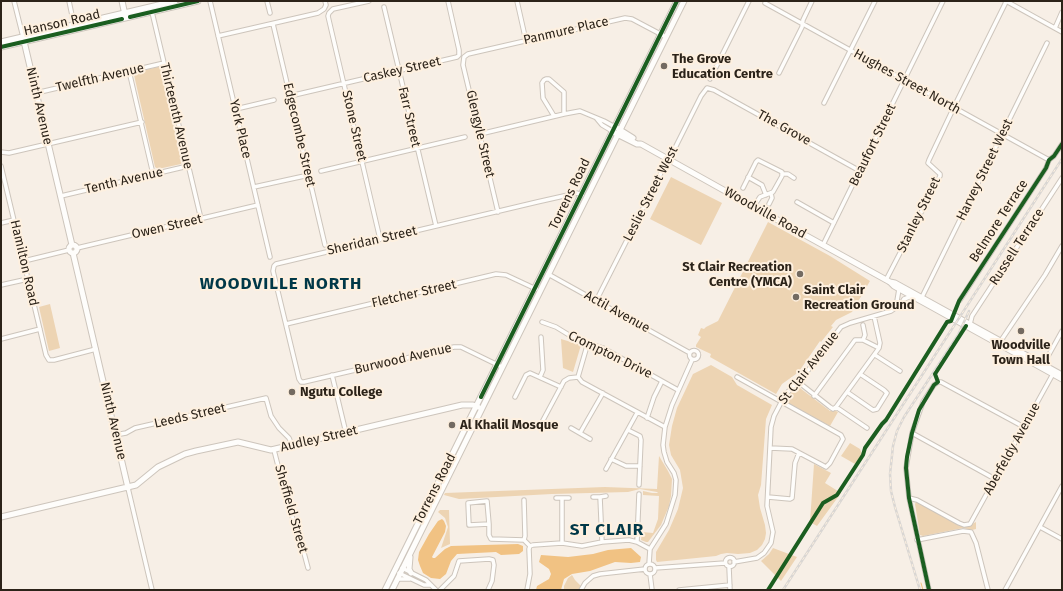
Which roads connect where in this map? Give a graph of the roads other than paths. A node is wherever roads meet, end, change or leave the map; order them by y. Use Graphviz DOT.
graph roads {
  1 [pos="14,1"];
  2 [pos="68,1"];
  3 [pos="122,1"];
  4 [pos="175,1"];
  5 [pos="198,1"];
  6 [pos="210,1"];
  7 [pos="267,1"];
  8 [pos="325,1"];
  9 [pos="368,1"];
  10 [pos="448,1"];
  11 [pos="517,1"];
  12 [pos="677,1"];
  13 [pos="684,1"];
  14 [pos="749,1"];
  15 [pos="812,1"];
  16 [pos="874,1"];
  17 [pos="943,1"];
  18 [pos="1006,1"];
  19 [pos="765,3"];
  20 [pos="154,6"];
  21 [pos="384,7"];
  22 [pos="152,12"];
  23 [pos="1062,12"];
  24 [pos="270,13"];
  25 [pos="126,15"];
  26 [pos="273,24"];
  27 [pos="802,24"];
  28 [pos="75,27"];
  29 [pos="1054,28"];
  30 [pos="1062,32"];
  31 [pos="218,36"];
  32 [pos="663,36"];
  33 [pos="23,39"];
  34 [pos="526,41"];
  35 [pos="1,42"];
  36 [pos="1047,43"];
  37 [pos="1,47"];
  38 [pos="850,51"];
  39 [pos="464,57"];
  40 [pos="164,63"];
  41 [pos="129,71"];
  42 [pos="399,71"];
  43 [pos="779,73"];
  44 [pos="710,79"];
  45 [pos="905,81"];
  46 [pos="344,84"];
  47 [pos="707,88"];
  48 [pos="36,92"];
  49 [pos="290,96"];
  50 [pos="274,100"];
  51 [pos="824,102"];
  52 [pos="954,107"];
  53 [pos="236,109"];
  54 [pos="564,114"];
  55 [pos="554,116"];
  56 [pos="142,122"];
  57 [pos="616,131"];
  58 [pos="480,134"];
  59 [pos="1003,135"];
  60 [pos="465,137"];
  61 [pos="627,139"];
  62 [pos="613,142"];
  63 [pos="48,144"];
  64 [pos="641,144"];
  65 [pos="1062,144"];
  66 [pos="417,148"];
  67 [pos="1,152"];
  68 [pos="668,160"];
  69 [pos="1049,160"];
  70 [pos="362,161"];
  71 [pos="1,166"];
  72 [pos="188,166"];
  73 [pos="860,170"];
  74 [pos="320,171"];
  75 [pos="153,174"];
  76 [pos="782,174"];
  77 [pos="309,175"];
  78 [pos="748,177"];
  79 [pos="794,178"];
  80 [pos="1062,178"];
  81 [pos="254,187"];
  82 [pos="743,188"];
  83 [pos="771,193"];
  84 [pos="581,195"];
  85 [pos="766,195"];
  86 [pos="60,196"];
  87 [pos="587,197"];
  88 [pos="797,202"];
  89 [pos="769,204"];
  90 [pos="258,206"];
  91 [pos="754,206"];
  92 [pos="498,212"];
  93 [pos="200,219"];
  94 [pos="14,220"];
  95 [pos="1,223"];
  96 [pos="834,223"];
  97 [pos="436,226"];
  98 [pos="380,239"];
  99 [pos="325,245"];
  100 [pos="823,245"];
  101 [pos="1062,246"];
  102 [pos="73,249"];
  103 [pos="270,257"];
  104 [pos="24,260"];
  105 [pos="543,271"];
  106 [pos="549,274"];
  107 [pos="28,279"];
  108 [pos="888,281"];
  109 [pos="1,285"];
  110 [pos="535,288"];
  111 [pos="899,289"];
  112 [pos="540,291"];
  113 [pos="912,296"];
  114 [pos="922,297"];
  115 [pos="596,300"];
  116 [pos="960,300"];
  117 [pos="896,307"];
  118 [pos="874,316"];
  119 [pos="972,316"];
  120 [pos="965,320"];
  121 [pos="542,322"];
  122 [pos="286,324"];
  123 [pos="970,324"];
  124 [pos="863,325"];
  125 [pos="40,329"];
  126 [pos="1062,331"];
  127 [pos="510,337"];
  128 [pos="541,337"];
  129 [pos="517,338"];
  130 [pos="1,339"];
  131 [pos="863,340"];
  132 [pos="999,342"];
  133 [pos="587,346"];
  134 [pos="879,348"];
  135 [pos="96,349"];
  136 [pos="690,353"];
  137 [pos="875,355"];
  138 [pos="692,360"];
  139 [pos="497,364"];
  140 [pos="1043,366"];
  141 [pos="502,367"];
  142 [pos="900,370"];
  143 [pos="1054,372"];
  144 [pos="860,374"];
  145 [pos="332,375"];
  146 [pos="1062,375"];
  147 [pos="540,377"];
  148 [pos="578,377"];
  149 [pos="737,377"];
  150 [pos="1062,379"];
  151 [pos="662,381"];
  152 [pos="797,381"];
  153 [pos="301,382"];
  154 [pos="561,387"];
  155 [pos="678,390"];
  156 [pos="847,392"];
  157 [pos="602,393"];
  158 [pos="814,396"];
  159 [pos="515,397"];
  160 [pos="781,402"];
  161 [pos="836,407"];
  162 [pos="479,408"];
  163 [pos="637,413"];
  164 [pos="646,418"];
  165 [pos="541,424"];
  166 [pos="665,427"];
  167 [pos="1024,427"];
  168 [pos="571,428"];
  169 [pos="867,428"];
  170 [pos="628,430"];
  171 [pos="346,433"];
  172 [pos="580,433"];
  173 [pos="912,433"];
  174 [pos="466,434"];
  175 [pos="115,435"];
  176 [pos="590,439"];
  177 [pos="292,445"];
  178 [pos="770,448"];
  179 [pos="274,450"];
  180 [pos="799,453"];
  181 [pos="611,459"];
  182 [pos="640,466"];
  183 [pos="606,469"];
  184 [pos="995,479"];
  185 [pos="639,485"];
  186 [pos="1062,486"];
  187 [pos="128,488"];
  188 [pos="639,494"];
  189 [pos="606,496"];
  190 [pos="593,497"];
  191 [pos="600,497"];
  192 [pos="768,497"];
  193 [pos="556,498"];
  194 [pos="562,498"];
  195 [pos="569,498"];
  196 [pos="909,498"];
  197 [pos="524,500"];
  198 [pos="1,517"];
  199 [pos="489,524"];
  200 [pos="1040,527"];
  201 [pos="1062,539"];
  202 [pos="524,540"];
  203 [pos="917,540"];
  204 [pos="602,542"];
  205 [pos="637,542"];
  206 [pos="562,543"];
  207 [pos="530,546"];
  208 [pos="650,549"];
  209 [pos="410,554"];
  210 [pos="725,562"];
  211 [pos="734,562"];
  212 [pos="649,564"];
  213 [pos="729,567"];
  214 [pos="308,568"];
  215 [pos="396,568"];
  216 [pos="655,568"];
  217 [pos="645,569"];
  218 [pos="401,571"];
  219 [pos="411,573"];
  220 [pos="650,574"];
  221 [pos="397,579"];
  222 [pos="414,579"];
  223 [pos="430,584"];
  224 [pos="730,588"];
  225 [pos="152,590"];
  226 [pos="385,590"];
  227 [pos="392,590"];
  228 [pos="436,590"];
  229 [pos="440,590"];
  230 [pos="488,590"];
  231 [pos="527,590"];
  232 [pos="581,590"];
  233 [pos="652,590"];
  234 [pos="679,590"];
  235 [pos="928,590"];
  236 [pos="988,590"];
  237 [pos="1005,590"];
  1 -- 33 [label="street"];
  2 -- 28 [label="street"];
  3 -- 25 [label="main road"];
  4 -- 20 [label="main road, Hanson Road"];
  5 -- 22 [label="main road, Hanson Road"];
  6 -- 31 [label="street, York Place"];
  7 -- 24 [label="street"];
  8 -- 26 [label="street"];
  9 -- 46 [label="street, Stone Street"];
  10 -- 42 [label="street, Caskey Street"];
  11 -- 34 [label="street"];
  12 -- 32 [label="main road, Torrens Road"];
  13 -- 32 [label="main road, Torrens Road"];
  14 -- 44 [label="street"];
  15 -- 27 [label="street"];
  16 -- 38 [label="street"];
  17 -- 45 [label="street, Beaufort Street"];
  18 -- 29 [label="street"];
  18 -- 52 [label="street, Stanley Street"];
  19 -- 27 [label="street, Hughes Street North"];
  20 -- 22 [label="main road"];
  20 -- 25 [label="main road, Hanson Road"];
  21 -- 42 [label="street, Farr Street"];
  22 -- 25 [label="main road, Hanson Road"];
  22 -- 40 [label="street, Thirteenth Avenue"];
  23 -- 29 [label="street"];
  25 -- 28 [label="main road, Hanson Road"];
  26 -- 31 [label="street"];
  26 -- 49 [label="street, Edgecombe Street"];
  27 -- 38 [label="street, Hughes Street North"];
  27 -- 43 [label="street"];
  28 -- 33 [label="main road, Hanson Road"];
  29 -- 30 [label="street"];
  31 -- 53 [label="street, York Place"];
  32 -- 34 [label="street, Panmure Place"];
  32 -- 57 [label="main road, Torrens Road"];
  33 -- 35 [label="main road, Hanson Road"];
  33 -- 37 [label="main road, Hanson Road"];
  33 -- 48 [label="main road, Ninth Avenue"];
  34 -- 39 [label="street, Panmure Place"];
  36 -- 59 [label="street, Harvey Street West"];
  38 -- 45 [label="street, Hughes Street North"];
  38 -- 51 [label="street"];
  39 -- 58 [label="street, Glengyle Street"];
  40 -- 41 [label="street, Twelfth Avenue"];
  40 -- 72 [label="street, Thirteenth Avenue"];
  41 -- 48 [label="street, Twelfth Avenue"];
  41 -- 56 [label="street"];
  42 -- 46 [label="street, Caskey Street"];
  42 -- 66 [label="street, Farr Street"];
  45 -- 52 [label="street, Hughes Street North"];
  45 -- 73 [label="street, Beaufort Street"];
  46 -- 49 [label="street, Caskey Street"];
  46 -- 70 [label="street, Stone Street"];
  47 -- 68 [label="street, Leslie Street West"];
  47 -- 73 [label="street, The Grove"];
  48 -- 63 [label="main road, Ninth Avenue"];
  49 -- 77 [label="street, Edgecombe Street"];
  50 -- 53 [label="street"];
  52 -- 59 [label="street, Hughes Street North"];
  52 -- 108 [label="street, Stanley Street"];
  53 -- 81 [label="street, York Place"];
  54 -- 55 [label="street, Woodville Road"];
  54 -- 55 [label="street"];
  54 -- 57 [label="street, Woodville Road"];
  55 -- 58 [label="street, Woodville Road"];
  56 -- 63 [label="street"];
  56 -- 75 [label="street"];
  57 -- 61 [label="main road, Woodville Road"];
  57 -- 62 [label="main road, Torrens Road"];
  57 -- 64 [label="main road, Woodville Road"];
  57 -- 84 [label="main road, Torrens Road"];
  58 -- 92 [label="street, Glengyle Street"];
  59 -- 69 [label="street, Hughes Street North"];
  59 -- 114 [label="street, Harvey Street West"];
  60 -- 66 [label="street"];
  61 -- 62 [label="main road"];
  61 -- 64 [label="main road, Woodville Road"];
  62 -- 87 [label="main road, Torrens Road"];
  63 -- 67 [label="street"];
  63 -- 86 [label="main road, Ninth Avenue"];
  64 -- 68 [label="main road, Woodville Road"];
  65 -- 69 [label="street, Belmore Terrace"];
  66 -- 70 [label="street"];
  66 -- 97 [label="street, Farr Street"];
  68 -- 91 [label="main road, Woodville Road"];
  68 -- 115 [label="street, Leslie Street West"];
  69 -- 116 [label="street, Belmore Terrace"];
  70 -- 74 [label="street"];
  70 -- 98 [label="street, Stone Street"];
  71 -- 94 [label="street, Hamilton Road"];
  72 -- 75 [label="street, Tenth Avenue"];
  72 -- 93 [label="street, Thirteenth Avenue"];
  73 -- 96 [label="street, Beaufort Street"];
  75 -- 86 [label="street, Tenth Avenue"];
  76 -- 78 [label="street"];
  76 -- 79 [label="street"];
  76 -- 83 [label="street"];
  77 -- 81 [label="street"];
  77 -- 99 [label="street, Edgecombe Street"];
  78 -- 82 [label="street"];
  78 -- 85 [label="street"];
  80 -- 119 [label="street, Russell Terrace"];
  81 -- 90 [label="street, York Place"];
  83 -- 85 [label="street"];
  83 -- 89 [label="street"];
  84 -- 87 [label="street, Sheridan Street"];
  84 -- 92 [label="street, Sheridan Street"];
  84 -- 105 [label="main road, Torrens Road"];
  85 -- 91 [label="street"];
  86 -- 102 [label="main road, Ninth Avenue"];
  87 -- 106 [label="main road, Torrens Road"];
  88 -- 96 [label="street"];
  90 -- 93 [label="street, Owen Street"];
  90 -- 103 [label="street, York Place"];
  91 -- 100 [label="main road, Woodville Road"];
  92 -- 97 [label="street, Sheridan Street"];
  93 -- 102 [label="street, Owen Street"];
  94 -- 95 [label="street"];
  94 -- 104 [label="street, Hamilton Road"];
  96 -- 100 [label="street, Beaufort Street"];
  97 -- 98 [label="street, Sheridan Street"];
  98 -- 122 [label="street, Sheridan Street"];
  100 -- 108 [label="main road, Woodville Road"];
  101 -- 132 [label="street"];
  102 -- 104 [label="street, Owen Street"];
  102 -- 135 [label="main road, Ninth Avenue"];
  104 -- 107 [label="street, Hamilton Road"];
  105 -- 106 [label="street, Actil Avenue"];
  105 -- 110 [label="main road, Torrens Road"];
  106 -- 112 [label="main road, Torrens Road"];
  106 -- 115 [label="street, Actil Avenue"];
  107 -- 109 [label="street"];
  107 -- 125 [label="street, Hamilton Road"];
  108 -- 111 [label="main road, Woodville Road"];
  108 -- 114 [label="main road, Woodville Road"];
  110 -- 112 [label="street, Fletcher Street"];
  110 -- 122 [label="street, Fletcher Street"];
  110 -- 127 [label="main road, Torrens Road"];
  111 -- 113 [label="main road, Woodville Road"];
  111 -- 117 [label="street"];
  112 -- 129 [label="main road, Torrens Road"];
  113 -- 117 [label="street, St Clair Avenue"];
  113 -- 132 [label="main road, Woodville Road"];
  114 -- 120 [label="main road, Woodville Road"];
  115 -- 136 [label="street, Actil Avenue"];
  117 -- 118 [label="street, St Clair Avenue"];
  118 -- 134 [label="street"];
  118 -- 152 [label="street, St Clair Avenue"];
  119 -- 120 [label="street, Russell Terrace"];
  119 -- 123 [label="street, Russell Terrace"];
  120 -- 123 [label="main road, Woodville Road"];
  121 -- 133 [label="street, Crompton Drive"];
  122 -- 153 [label="street, Sheridan Street"];
  123 -- 132 [label="main road, Woodville Road"];
  124 -- 131 [label="street"];
  125 -- 130 [label="street"];
  125 -- 135 [label="street, Hamilton Road"];
  126 -- 140 [label="street"];
  127 -- 129 [label="main road"];
  127 -- 139 [label="main road, Torrens Road"];
  128 -- 147 [label="street"];
  129 -- 141 [label="main road, Torrens Road"];
  131 -- 134 [label="street"];
  131 -- 158 [label="street"];
  132 -- 140 [label="main road, Woodville Road"];
  133 -- 148 [label="street"];
  133 -- 151 [label="street, Crompton Drive"];
  134 -- 137 [label="street"];
  135 -- 175 [label="main road, Ninth Avenue"];
  136 -- 138 [label="street"];
  136 -- 138 [label="street"];
  137 -- 142 [label="street"];
  137 -- 144 [label="street"];
  138 -- 155 [label="street"];
  139 -- 141 [label="street, Burwood Avenue"];
  139 -- 145 [label="street, Burwood Avenue"];
  139 -- 162 [label="main road, Torrens Road"];
  140 -- 143 [label="main road, Woodville Road"];
  141 -- 162 [label="main road, Torrens Road"];
  143 -- 146 [label="main road, Woodville Road"];
  143 -- 150 [label="main road, Woodville Road"];
  143 -- 167 [label="street, Aberfeldy Avenue"];
  144 -- 156 [label="street"];
  144 -- 156 [label="street"];
  145 -- 153 [label="street, Burwood Avenue"];
  145 -- 171 [label="street"];
  147 -- 154 [label="street"];
  147 -- 159 [label="street"];
  148 -- 154 [label="street"];
  148 -- 157 [label="street"];
  149 -- 160 [label="street"];
  151 -- 155 [label="street, Crompton Drive"];
  151 -- 164 [label="street"];
  152 -- 158 [label="street"];
  152 -- 160 [label="street, St Clair Avenue"];
  154 -- 165 [label="street"];
  155 -- 166 [label="street"];
  156 -- 161 [label="street"];
  157 -- 163 [label="street"];
  157 -- 172 [label="street"];
  158 -- 161 [label="street"];
  160 -- 178 [label="street, St Clair Avenue"];
  160 -- 180 [label="street"];
  161 -- 169 [label="street"];
  162 -- 171 [label="main road, Audley Street"];
  162 -- 174 [label="main road, Torrens Road"];
  163 -- 164 [label="street"];
  163 -- 170 [label="street"];
  164 -- 166 [label="street"];
  166 -- 208 [label="street"];
  167 -- 173 [label="street"];
  167 -- 184 [label="street, Aberfeldy Avenue"];
  168 -- 172 [label="street"];
  170 -- 181 [label="street"];
  170 -- 182 [label="street"];
  171 -- 177 [label="main road, Audley Street"];
  172 -- 176 [label="street"];
  173 -- 184 [label="street"];
  173 -- 196 [label="street"];
  174 -- 209 [label="main road, Torrens Road"];
  174 -- 215 [label="main road, Torrens Road"];
  175 -- 177 [label="street, Leeds Street"];
  175 -- 187 [label="main road, Ninth Avenue"];
  177 -- 179 [label="main road, Audley Street"];
  178 -- 180 [label="street"];
  178 -- 192 [label="street, St Clair Avenue"];
  179 -- 187 [label="main road, Audley Street"];
  179 -- 214 [label="street, Sheffield Street"];
  180 -- 192 [label="street"];
  181 -- 182 [label="street"];
  181 -- 183 [label="street"];
  182 -- 185 [label="street"];
  184 -- 196 [label="street, Aberfeldy Avenue"];
  186 -- 200 [label="street"];
  187 -- 198 [label="main road, Audley Street"];
  187 -- 225 [label="street, Ninth Avenue"];
  188 -- 205 [label="street"];
  189 -- 191 [label="street"];
  190 -- 191 [label="street"];
  191 -- 204 [label="street"];
  192 -- 211 [label="street, St Clair Avenue"];
  193 -- 194 [label="street"];
  194 -- 195 [label="street"];
  194 -- 206 [label="street"];
  196 -- 203 [label="street"];
  197 -- 202 [label="street"];
  199 -- 199 [label="street"];
  199 -- 202 [label="street"];
  200 -- 201 [label="street"];
  200 -- 237 [label="street"];
  202 -- 207 [label="street"];
  203 -- 235 [label="street"];
  203 -- 236 [label="street"];
  204 -- 205 [label="street"];
  204 -- 206 [label="street"];
  205 -- 208 [label="street"];
  206 -- 207 [label="street"];
  207 -- 231 [label="street"];
  208 -- 212 [label="street"];
  209 -- 218 [label="main road, Torrens Road"];
  209 -- 219 [label="main road"];
  210 -- 211 [label="street"];
  210 -- 213 [label="street"];
  210 -- 216 [label="street"];
  211 -- 213 [label="street"];
  212 -- 216 [label="street"];
  212 -- 217 [label="street"];
  213 -- 224 [label="street"];
  215 -- 218 [label="street"];
  215 -- 226 [label="main road, Torrens Road"];
  216 -- 220 [label="street"];
  217 -- 220 [label="street"];
  217 -- 232 [label="street"];
  218 -- 219 [label="street"];
  218 -- 221 [label="main road, Torrens Road"];
  218 -- 222 [label="street"];
  219 -- 223 [label="street"];
  220 -- 233 [label="street"];
  221 -- 222 [label="street"];
  221 -- 227 [label="main road, Torrens Road"];
  222 -- 223 [label="street"];
  223 -- 228 [label="street"];
  224 -- 234 [label="street"];
  229 -- 230 [label="street"];
}
